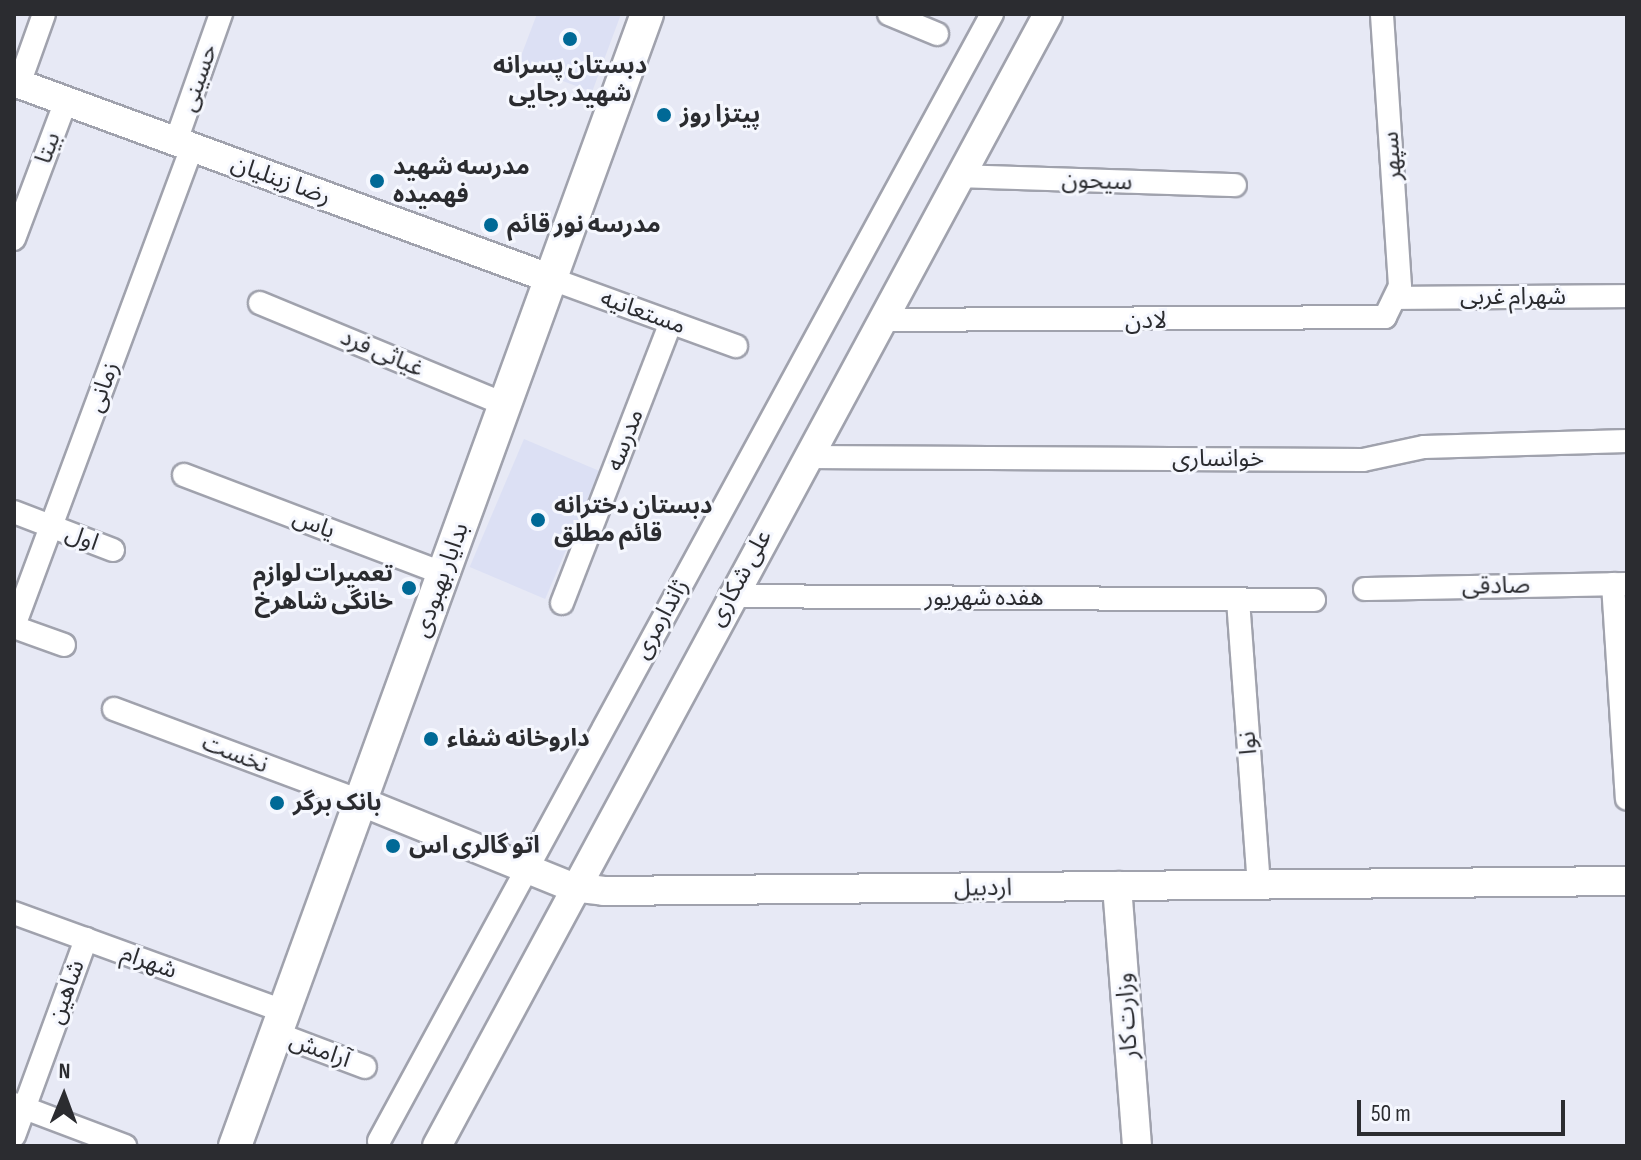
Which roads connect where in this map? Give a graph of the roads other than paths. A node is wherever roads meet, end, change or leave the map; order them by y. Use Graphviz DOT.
graph roads {
  1 [pos="44,14"];
  2 [pos="221,14"];
  3 [pos="647,14"];
  4 [pos="889,14"];
  5 [pos="992,14"];
  6 [pos="1048,14"];
  7 [pos="1382,14"];
  8 [pos="937,34"];
  9 [pos="17,83"];
  10 [pos="66,101"];
  11 [pos="184,144"];
  12 [pos="960,176"];
  13 [pos="1235,185"];
  14 [pos="14,239"];
  15 [pos="549,278"];
  16 [pos="1627,296"];
  17 [pos="1398,298"];
  18 [pos="260,303"];
  19 [pos="882,320"];
  20 [pos="671,322"];
  21 [pos="736,346"];
  22 [pos="504,404"];
  23 [pos="1627,441"];
  24 [pos="807,457"];
  25 [pos="184,475"];
  26 [pos="14,512"];
  27 [pos="51,526"];
  28 [pos="113,550"];
  29 [pos="444,574"];
  30 [pos="1620,584"];
  31 [pos="1365,589"];
  32 [pos="730,596"];
  33 [pos="1238,600"];
  34 [pos="1314,600"];
  35 [pos="562,603"];
  36 [pos="14,627"];
  37 [pos="64,645"];
  38 [pos="114,709"];
  39 [pos="1627,799"];
  40 [pos="357,800"];
  41 [pos="524,868"];
  42 [pos="1627,881"];
  43 [pos="1259,885"];
  44 [pos="1117,886"];
  45 [pos="572,887"];
  46 [pos="14,913"];
  47 [pos="86,939"];
  48 [pos="279,1022"];
  49 [pos="365,1067"];
  50 [pos="19,1106"];
  51 [pos="14,1136"];
  52 [pos="379,1141"];
  53 [pos="125,1146"];
  54 [pos="235,1146"];
  55 [pos="437,1146"];
  56 [pos="1137,1146"];
  1 -- 9 [label="street"];
  2 -- 11 [label="street, حسینی"];
  3 -- 15 [label="main road, بدایار بهبودی"];
  4 -- 8 [label="street"];
  5 -- 41 [label="street, ژاندارمری"];
  6 -- 12 [label="street, علی شکاری"];
  7 -- 17 [label="street, سپهر"];
  9 -- 10 [label="street, رضا زینلیان"];
  10 -- 11 [label="street, رضا زینلیان"];
  10 -- 14 [label="street, بیتا"];
  11 -- 15 [label="street, رضا زینلیان"];
  11 -- 27 [label="street, زمانی"];
  12 -- 13 [label="street, سیحون"];
  12 -- 19 [label="street, علی شکاری"];
  15 -- 20 [label="street, مستعانیه"];
  15 -- 22 [label="main road, بدایار بهبودی"];
  16 -- 17 [label="street, شهرام غربی"];
  17 -- 19 [label="street, لادن"];
  18 -- 22 [label="street, غیاثی فرد"];
  19 -- 24 [label="street, علی شکاری"];
  20 -- 21 [label="street, مستعانیه"];
  20 -- 35 [label="street, مدرسه"];
  22 -- 29 [label="main road, بدایار بهبودی"];
  23 -- 24 [label="street, خوانساری"];
  24 -- 32 [label="street, علی شکاری"];
  25 -- 29 [label="street, یاس"];
  26 -- 27 [label="street, اول"];
  27 -- 28 [label="street, اول"];
  27 -- 36 [label="street, زمانی"];
  29 -- 40 [label="main road, بدایار بهبودی"];
  30 -- 31 [label="street, صادقی"];
  30 -- 39 [label="street"];
  32 -- 33 [label="street, هفده شهریور"];
  32 -- 45 [label="street, علی شکاری"];
  33 -- 34 [label="street, هفده شهریور"];
  33 -- 43 [label="street, نوا"];
  36 -- 37 [label="street"];
  38 -- 40 [label="street, نخست"];
  40 -- 41 [label="street, اردبیل"];
  40 -- 48 [label="main road, بدایار بهبودی"];
  41 -- 45 [label="street, اردبیل"];
  41 -- 52 [label="street, ژاندارمری"];
  42 -- 43 [label="street, اردبیل"];
  43 -- 44 [label="street, اردبیل"];
  44 -- 45 [label="street, اردبیل"];
  44 -- 56 [label="street, وزارت کار"];
  45 -- 55 [label="street, علی شکاری"];
  46 -- 47 [label="street, شهرام"];
  47 -- 48 [label="street, شهرام"];
  47 -- 50 [label="street, شاهین"];
  48 -- 49 [label="street, آرامش"];
  48 -- 54 [label="main road, بدایار بهبودی"];
  50 -- 51 [label="street, شاهین"];
  50 -- 53 [label="street"];
}
